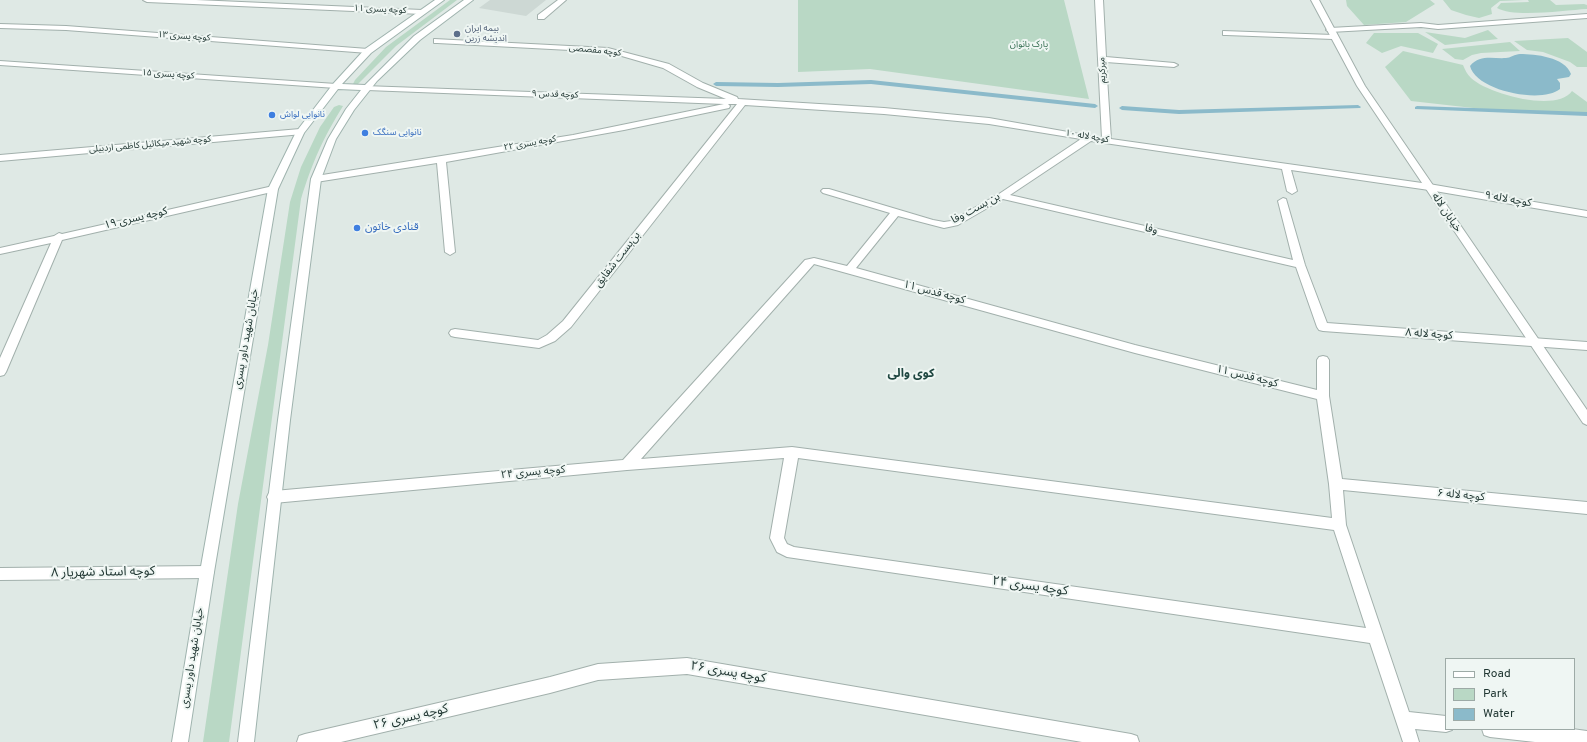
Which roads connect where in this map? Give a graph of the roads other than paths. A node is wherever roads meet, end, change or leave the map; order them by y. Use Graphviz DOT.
graph roads {
  1 [pos="147,0"];
  2 [pos="440,0"];
  3 [pos="469,0"];
  4 [pos="562,0"];
  5 [pos="1099,0"];
  6 [pos="1315,0"];
  7 [pos="422,12"];
  8 [pos="1587,15"];
  9 [pos="541,17"];
  10 [pos="1464,19"];
  11 [pos="1421,25"];
  12 [pos="1472,25"];
  13 [pos="0,26"];
  14 [pos="1226,33"];
  15 [pos="1331,33"];
  16 [pos="437,41"];
  17 [pos="368,52"];
  18 [pos="1103,59"];
  19 [pos="0,63"];
  20 [pos="1174,65"];
  21 [pos="336,86"];
  22 [pos="367,88"];
  23 [pos="743,102"];
  24 [pos="300,132"];
  25 [pos="1089,138"];
  26 [pos="1107,141"];
  27 [pos="0,158"];
  28 [pos="441,159"];
  29 [pos="1286,167"];
  30 [pos="316,179"];
  31 [pos="1429,187"];
  32 [pos="273,189"];
  33 [pos="826,191"];
  34 [pos="1292,191"];
  35 [pos="1002,196"];
  36 [pos="1283,201"];
  37 [pos="895,213"];
  38 [pos="1587,214"];
  39 [pos="59,236"];
  40 [pos="0,250"];
  41 [pos="450,252"];
  42 [pos="1300,265"];
  43 [pos="849,270"];
  44 [pos="455,333"];
  45 [pos="1535,343"];
  46 [pos="1587,346"];
  47 [pos="1323,360"];
  48 [pos="0,372"];
  49 [pos="1323,396"];
  50 [pos="1587,420"];
  51 [pos="792,452"];
  52 [pos="627,465"];
  53 [pos="1336,484"];
  54 [pos="274,497"];
  55 [pos="1587,508"];
  56 [pos="1339,525"];
  57 [pos="207,572"];
  58 [pos="0,574"];
  59 [pos="1376,638"];
  60 [pos="1403,720"];
  61 [pos="1445,724"];
  62 [pos="1500,730"];
  63 [pos="1587,739"];
  64 [pos="180,742"];
  65 [pos="246,742"];
  66 [pos="305,742"];
  67 [pos="1131,742"];
  68 [pos="1411,742"];
  1 -- 7 [label="street, کوچه یسری ۱۱"];
  2 -- 7 [label="street, خیابان شهید داور یسری"];
  3 -- 22 [label="street"];
  4 -- 9 [label="street"];
  5 -- 18 [label="street, میرکریم"];
  6 -- 15 [label="street, خیابان لاله"];
  7 -- 17 [label="street, خیابان شهید داور یسری"];
  8 -- 10 [label="street"];
  8 -- 12 [label="street"];
  10 -- 11 [label="street"];
  10 -- 12 [label="street"];
  11 -- 12 [label="street"];
  11 -- 15 [label="street"];
  13 -- 17 [label="street, کوچه یسری ۱۳"];
  14 -- 15 [label="street"];
  15 -- 31 [label="street, خیابان لاله"];
  16 -- 23 [label="street, کوچه مقصصی"];
  17 -- 21 [label="street, خیابان شهید داور یسری"];
  18 -- 20 [label="street"];
  18 -- 26 [label="street, میرکریم"];
  19 -- 21 [label="street, کوچه یسری ۱۵"];
  21 -- 22 [label="street, کوچه یسری ۱۵"];
  21 -- 24 [label="street, خیابان شهید داور یسری"];
  22 -- 23 [label="street, کوچه قدس ۹"];
  22 -- 30 [label="street"];
  23 -- 25 [label="street, کوچه لاله ۱۰"];
  23 -- 28 [label="street, کوچه یسری ۲۲"];
  23 -- 44 [label="street, بن‌بست شقایق"];
  24 -- 27 [label="street, کوچه شهید میکائیل کاظمی اردبیلی"];
  24 -- 32 [label="street, خیابان شهید داور یسری"];
  25 -- 26 [label="street, کوچه لاله ۱۰"];
  25 -- 35 [label="street, بن بست وفا"];
  26 -- 29 [label="street, کوچه لاله ۱۰"];
  28 -- 30 [label="street, کوچه یسری ۲۲"];
  28 -- 41 [label="street"];
  29 -- 31 [label="street, کوچه لاله ۱۰"];
  29 -- 34 [label="street"];
  30 -- 54 [label="street"];
  31 -- 38 [label="street, کوچه لاله ۹"];
  31 -- 45 [label="street, خیابان لاله"];
  32 -- 39 [label="street, کوچه یسری ۱۹"];
  32 -- 57 [label="street, خیابان شهید داور یسری"];
  33 -- 37 [label="street, بن بست وفا"];
  35 -- 37 [label="street, بن بست وفا"];
  35 -- 42 [label="street, وفا"];
  36 -- 42 [label="street"];
  37 -- 43 [label="street"];
  39 -- 40 [label="street, کوچه یسری ۱۹"];
  39 -- 48 [label="street"];
  42 -- 45 [label="street, کوچه لاله ۸"];
  43 -- 49 [label="street, کوچه قدس ۱۱"];
  43 -- 52 [label="street, کوچه قدس ۱۱"];
  45 -- 46 [label="street, کوچه لاله ۸"];
  45 -- 50 [label="street, خیابان لاله"];
  47 -- 49 [label="street"];
  49 -- 53 [label="street"];
  51 -- 52 [label="street, کوچه یسری ۲۴"];
  51 -- 56 [label="street, کوچه یسری ۲۴"];
  51 -- 59 [label="street, کوچه یسری ۲۴"];
  52 -- 54 [label="street, کوچه یسری ۲۴"];
  53 -- 55 [label="street, کوچه لاله ۶"];
  53 -- 56 [label="street"];
  54 -- 65 [label="street"];
  56 -- 59 [label="street"];
  57 -- 58 [label="street, کوچه استاد شهریار ۸"];
  57 -- 64 [label="street, خیابان شهید داور یسری"];
  59 -- 60 [label="street"];
  60 -- 61 [label="street"];
  60 -- 68 [label="street"];
  62 -- 63 [label="street"];
  66 -- 67 [label="street, کوچه یسری ۲۶"];
}
